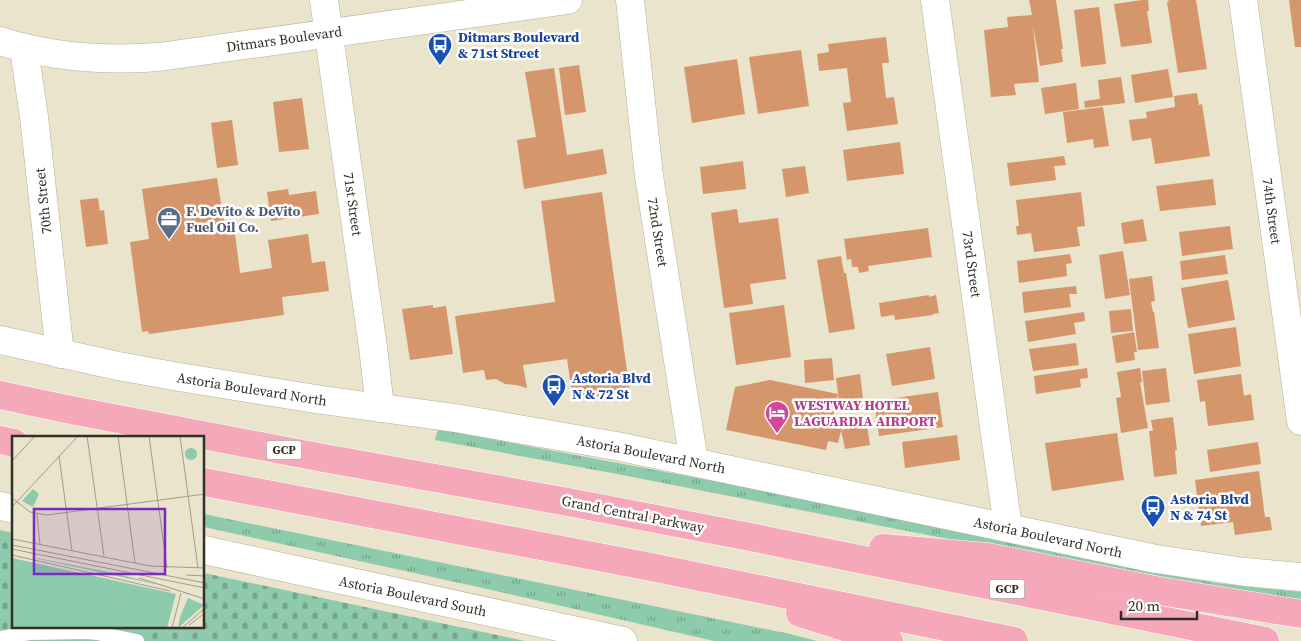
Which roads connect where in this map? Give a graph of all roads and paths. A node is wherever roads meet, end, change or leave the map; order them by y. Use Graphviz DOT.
graph roads {
  1 [pos="324,0"];
  2 [pos="568,0"];
  3 [pos="630,0"];
  4 [pos="935,0"];
  5 [pos="1243,0"];
  6 [pos="328,33"];
  7 [pos="12,45"];
  8 [pos="0,340"];
  9 [pos="60,354"];
  10 [pos="0,395"];
  11 [pos="380,408"];
  12 [pos="1301,421"];
  13 [pos="694,462"];
  14 [pos="205,482"];
  15 [pos="1008,528"];
  16 [pos="750,536"];
  17 [pos="205,550"];
  18 [pos="651,567"];
  19 [pos="1301,577"];
  20 [pos="1301,614"];
  21 [pos="0,638"];
  22 [pos="137,641"];
  23 [pos="623,641"];
  24 [pos="889,641"];
  25 [pos="1014,641"];
  26 [pos="1265,641"];
  1 -- 6 [label="street, 71st Street"];
  2 -- 6 [label="street, Ditmars Boulevard"];
  3 -- 13 [label="street, 72nd Street"];
  4 -- 15 [label="street, 73rd Street"];
  5 -- 12 [label="street, 74th Street"];
  6 -- 7 [label="street, Ditmars Boulevard"];
  6 -- 11 [label="street, 71st Street"];
  7 -- 9 [label="street, 70th Street"];
  8 -- 9 [label="street, Astoria Boulevard North"];
  9 -- 11 [label="street, Astoria Boulevard North"];
  10 -- 16 [label="highway, Grand Central Parkway / GCP"];
  11 -- 13 [label="street, Astoria Boulevard North"];
  13 -- 15 [label="street, Astoria Boulevard North"];
  14 -- 18 [label="highway"];
  15 -- 19 [label="street, Astoria Boulevard North"];
  16 -- 20 [label="highway"];
  16 -- 26 [label="highway, Grand Central Parkway / GCP"];
  17 -- 23 [label="street, Astoria Boulevard South"];
  18 -- 24 [label="highway"];
  18 -- 25 [label="highway"];
  21 -- 22 [label="lane"];
}
